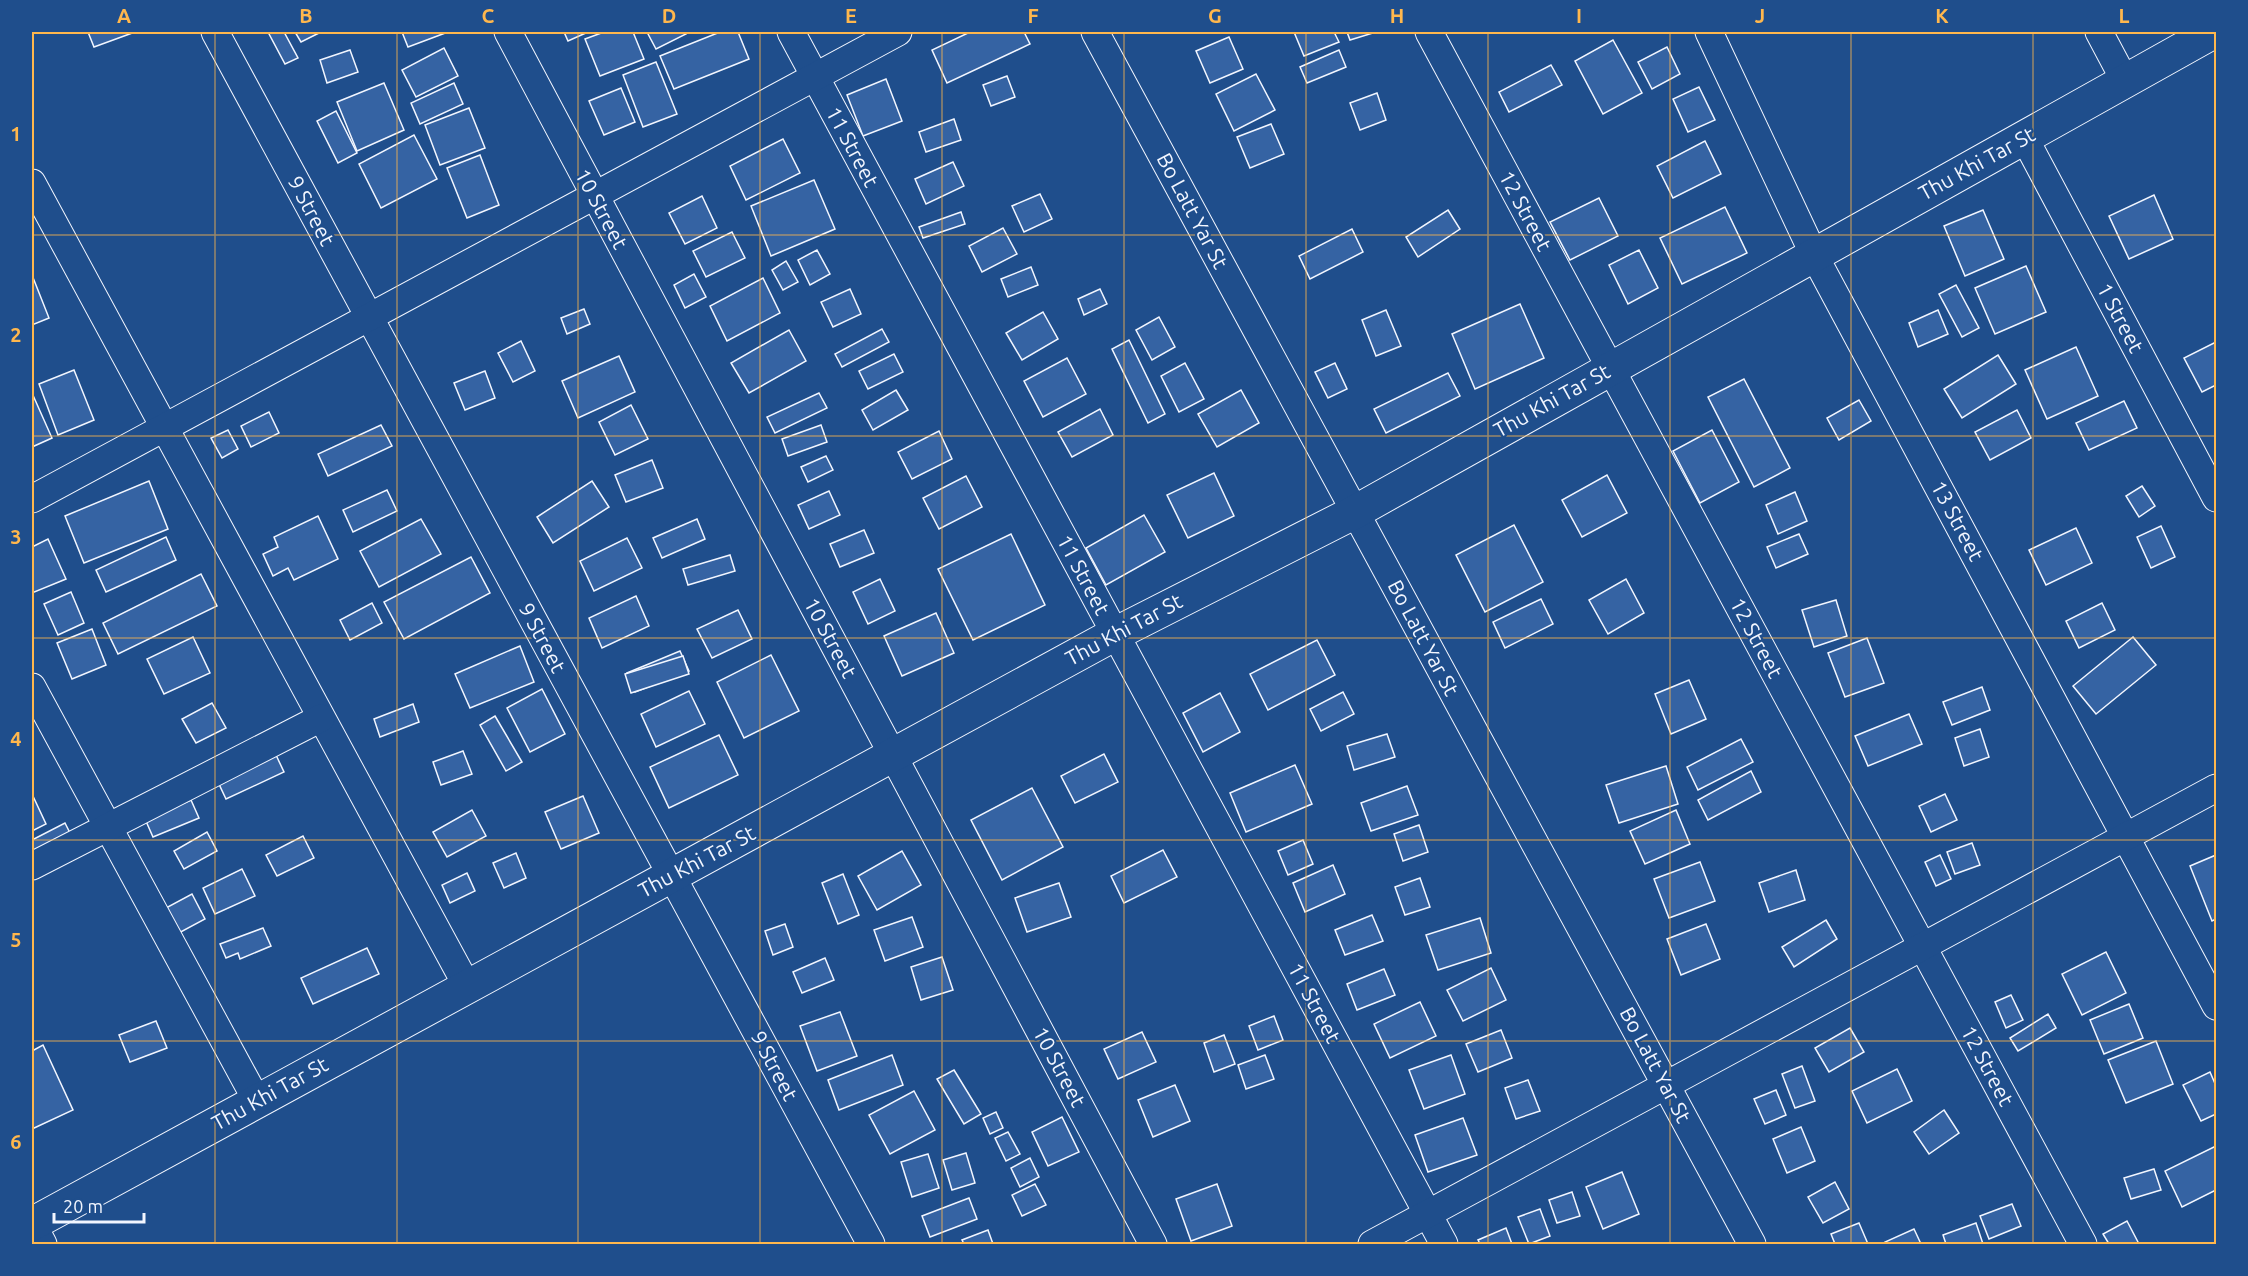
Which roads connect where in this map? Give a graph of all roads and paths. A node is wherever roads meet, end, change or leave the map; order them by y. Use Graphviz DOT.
graph roads {
  1 [pos="215,32"];
  2 [pos="508,32"];
  3 [pos="791,32"];
  4 [pos="898,32"];
  5 [pos="1095,32"];
  6 [pos="1429,32"];
  7 [pos="1709,32"];
  8 [pos="2099,32"];
  9 [pos="2213,32"];
  10 [pos="814,76"];
  11 [pos="2125,81"];
  12 [pos="2024,137"];
  13 [pos="32,183"];
  14 [pos="594,196"];
  15 [pos="1814,255"];
  16 [pos="369,317"];
  17 [pos="1610,369"];
  18 [pos="163,428"];
  19 [pos="2217,498"];
  20 [pos="32,499"];
  21 [pos="1355,512"];
  22 [pos="1115,634"];
  23 [pos="32,687"];
  24 [pos="321,718"];
  25 [pos="892,755"];
  26 [pos="2217,788"];
  27 [pos="108,827"];
  28 [pos="2126,837"];
  29 [pos="32,866"];
  30 [pos="671,875"];
  31 [pos="1922,947"];
  32 [pos="467,986"];
  33 [pos="2217,1006"];
  34 [pos="1666,1086"];
  35 [pos="257,1101"];
  36 [pos="1428,1214"];
  37 [pos="32,1223"];
  38 [pos="43,1245"];
  39 [pos="871,1245"];
  40 [pos="1153,1245"];
  41 [pos="1372,1245"];
  42 [pos="1444,1245"];
  43 [pos="1752,1245"];
  44 [pos="2083,1245"];
  1 -- 16 [label="street, 9 Street"];
  2 -- 14 [label="street, 10 Street"];
  3 -- 10 [label="street, 11 Street"];
  4 -- 10 [label="street"];
  5 -- 21 [label="street, Bo Latt Yar St"];
  6 -- 17 [label="street, 12 Street"];
  7 -- 15 [label="street, 13 Street"];
  8 -- 11 [label="street"];
  9 -- 11 [label="street, Thu Khi Tar St"];
  10 -- 14 [label="street"];
  10 -- 22 [label="street, 11 Street"];
  11 -- 12 [label="street, Thu Khi Tar St"];
  12 -- 15 [label="street, Thu Khi Tar St"];
  12 -- 19 [label="street, 1 Street"];
  13 -- 18 [label="street"];
  14 -- 16 [label="street"];
  14 -- 25 [label="street, 10 Street"];
  15 -- 17 [label="street, Thu Khi Tar St"];
  15 -- 28 [label="street, 13 Street"];
  16 -- 18 [label="street"];
  16 -- 30 [label="street, 9 Street"];
  17 -- 21 [label="street, Thu Khi Tar St"];
  17 -- 31 [label="street, 12 Street"];
  18 -- 20 [label="street"];
  18 -- 24 [label="street"];
  21 -- 22 [label="street, Thu Khi Tar St"];
  21 -- 34 [label="street, Bo Latt Yar St"];
  22 -- 25 [label="street, Thu Khi Tar St"];
  22 -- 36 [label="street, 11 Street"];
  23 -- 27 [label="street"];
  24 -- 27 [label="street"];
  24 -- 32 [label="street"];
  25 -- 30 [label="street, Thu Khi Tar St"];
  25 -- 40 [label="street, 10 Street"];
  26 -- 28 [label="street"];
  27 -- 29 [label="street"];
  27 -- 35 [label="street"];
  28 -- 31 [label="street"];
  28 -- 33 [label="street, 13 Street"];
  30 -- 32 [label="street, Thu Khi Tar St"];
  30 -- 39 [label="street, 9 Street"];
  31 -- 34 [label="street"];
  31 -- 44 [label="street, 12 Street"];
  32 -- 35 [label="street, Thu Khi Tar St"];
  34 -- 36 [label="street"];
  34 -- 43 [label="street, Bo Latt Yar St"];
  35 -- 37 [label="street, Thu Khi Tar St"];
  36 -- 41 [label="street"];
  36 -- 42 [label="street, 11 Street"];
  37 -- 38 [label="street"];
}
